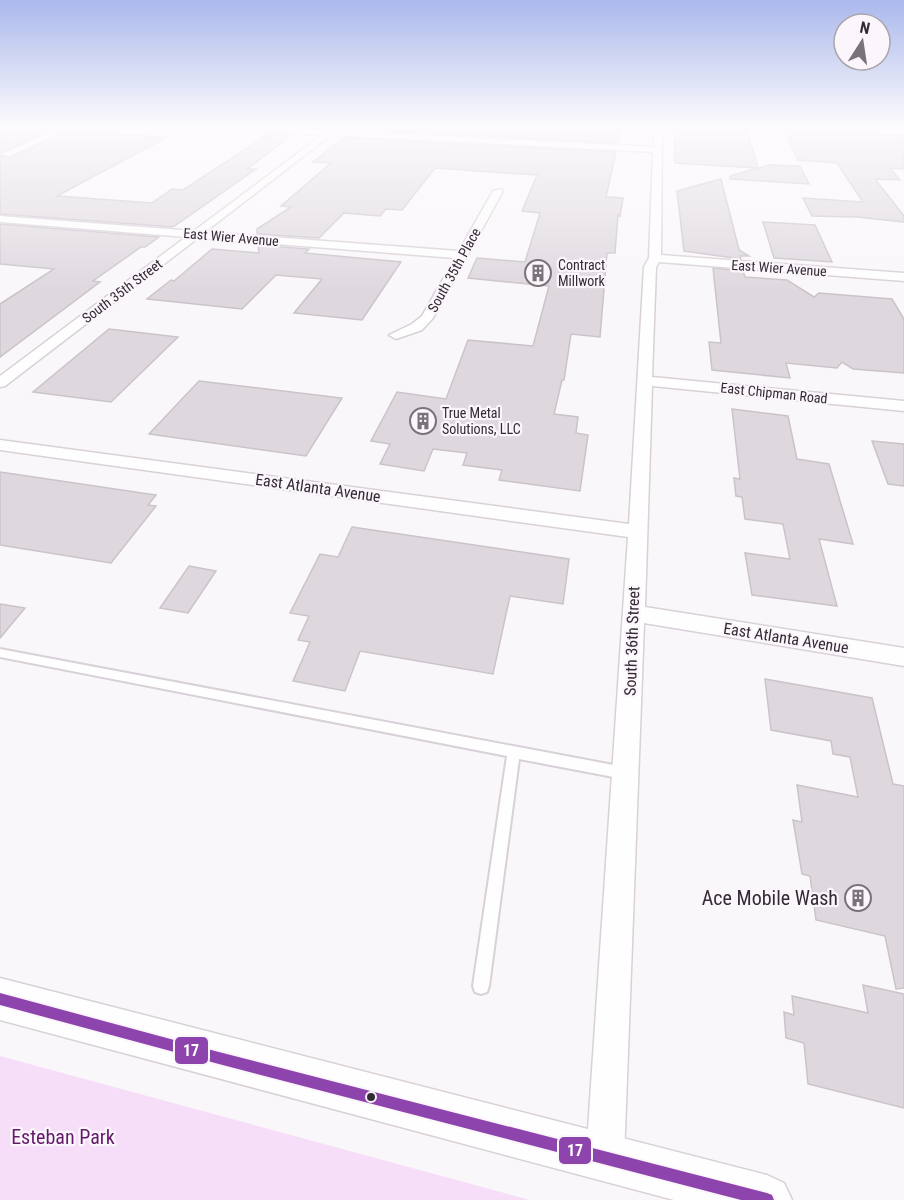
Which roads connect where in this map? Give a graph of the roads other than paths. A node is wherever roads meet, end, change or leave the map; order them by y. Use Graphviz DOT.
graph roads {
  1 [pos="266,181"];
  2 [pos="655,181"];
  3 [pos="498,191"];
  4 [pos="0,219"];
  5 [pos="196,234"];
  6 [pos="462,255"];
  7 [pos="654,258"];
  8 [pos="904,277"];
  9 [pos="396,335"];
  10 [pos="644,381"];
  11 [pos="0,383"];
  12 [pos="904,406"];
  13 [pos="0,445"];
  14 [pos="637,532"];
  15 [pos="633,613"];
  16 [pos="0,652"];
  17 [pos="904,657"];
  18 [pos="514,751"];
  19 [pos="626,774"];
  20 [pos="481,986"];
  21 [pos="0,999"];
  22 [pos="604,1159"];
  23 [pos="767,1200"];
  1 -- 5 [label="street, South 35th Street"];
  2 -- 7 [label="street, South 36th Street"];
  3 -- 6 [label="street, South 35th Place"];
  4 -- 5 [label="street, East Wier Avenue"];
  5 -- 6 [label="street, East Wier Avenue"];
  5 -- 11 [label="street, South 35th Street"];
  6 -- 9 [label="street, South 35th Place"];
  7 -- 8 [label="street, East Wier Avenue"];
  7 -- 10 [label="street, South 36th Street"];
  10 -- 12 [label="street, East Chipman Road"];
  10 -- 14 [label="street, South 36th Street"];
  13 -- 14 [label="street, East Atlanta Avenue"];
  14 -- 15 [label="street, South 36th Street"];
  15 -- 17 [label="street, East Atlanta Avenue"];
  15 -- 19 [label="street, South 36th Street"];
  16 -- 18 [label="lane"];
  18 -- 19 [label="lane"];
  18 -- 20 [label="lane"];
  19 -- 22 [label="street, South 36th Street"];
  21 -- 22 [label="street"];
  22 -- 23 [label="street"];
}
